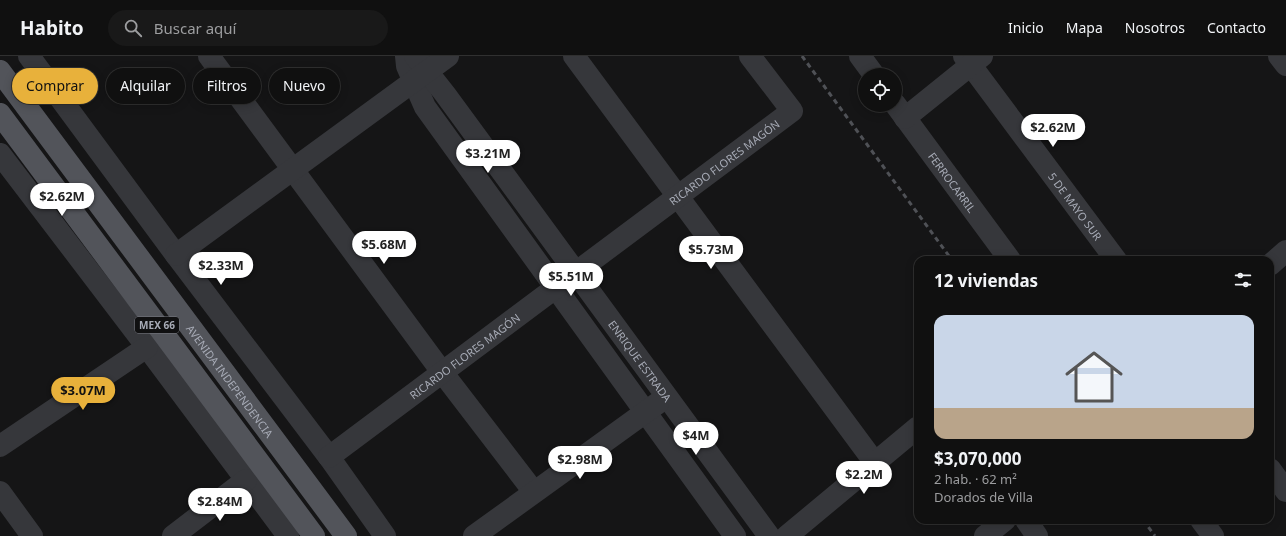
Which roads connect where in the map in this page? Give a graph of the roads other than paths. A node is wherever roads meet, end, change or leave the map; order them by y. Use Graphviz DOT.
graph roads {
  1 [pos="29,56"];
  2 [pos="209,56"];
  3 [pos="406,56"];
  4 [pos="448,56"];
  5 [pos="574,56"];
  6 [pos="750,56"];
  7 [pos="860,56"];
  8 [pos="1279,56"];
  9 [pos="972,59"];
  10 [pos="1286,65"];
  11 [pos="869,68"];
  12 [pos="418,70"];
  13 [pos="0,71"];
  14 [pos="902,110"];
  15 [pos="901,112"];
  16 [pos="0,114"];
  17 [pos="0,154"];
  18 [pos="292,170"];
  19 [pos="508,180"];
  20 [pos="489,195"];
  21 [pos="62,197"];
  22 [pos="678,197"];
  23 [pos="43,210"];
  24 [pos="1286,251"];
  25 [pos="176,255"];
  26 [pos="1007,256"];
  27 [pos="1113,256"];
  28 [pos="1274,262"];
  29 [pos="576,273"];
  30 [pos="556,287"];
  31 [pos="147,347"];
  32 [pos="442,372"];
  33 [pos="667,398"];
  34 [pos="645,412"];
  35 [pos="914,430"];
  36 [pos="0,446"];
  37 [pos="329,457"];
  38 [pos="716,464"];
  39 [pos="875,464"];
  40 [pos="1274,474"];
  41 [pos="693,478"];
  42 [pos="246,480"];
  43 [pos="1286,491"];
  44 [pos="0,492"];
  45 [pos="534,492"];
  46 [pos="1000,524"];
  47 [pos="1029,524"];
  48 [pos="1204,524"];
  49 [pos="32,536"];
  50 [pos="173,536"];
  51 [pos="288,536"];
  52 [pos="314,536"];
  53 [pos="346,536"];
  54 [pos="385,536"];
  55 [pos="474,536"];
  56 [pos="735,536"];
  57 [pos="769,536"];
  58 [pos="787,536"];
  59 [pos="985,536"];
  60 [pos="1037,536"];
  61 [pos="1213,536"];
  1 -- 25 [label="street"];
  2 -- 18 [label="street"];
  3 -- 12 [label="street, ENRIQUE ESTRADA"];
  4 -- 12 [label="street"];
  5 -- 22 [label="street"];
  6 -- 22 [label="street, RICARDO FLORES MAGÓN"];
  7 -- 11 [label="street"];
  8 -- 10 [label="street"];
  9 -- 14 [label="street"];
  9 -- 27 [label="street, 5 DE MAYO SUR"];
  12 -- 18 [label="street"];
  12 -- 19 [label="street, ENRIQUE ESTRADA"];
  12 -- 20 [label="street, ENRIQUE ESTRADA"];
  13 -- 53 [label="main road, AVENIDA INDEPENDENCIA / MEX 66"];
  15 -- 26 [label="street, FERROCARRIL"];
  16 -- 21 [label="main road, MEX 66"];
  17 -- 23 [label="street"];
  18 -- 25 [label="street"];
  18 -- 32 [label="street"];
  19 -- 20 [label="street"];
  19 -- 29 [label="street, ENRIQUE ESTRADA"];
  20 -- 30 [label="street, ENRIQUE ESTRADA"];
  21 -- 23 [label="street"];
  21 -- 52 [label="main road, MEX 66"];
  22 -- 29 [label="street, RICARDO FLORES MAGÓN"];
  22 -- 39 [label="street"];
  23 -- 31 [label="street"];
  24 -- 28 [label="street"];
  25 -- 37 [label="street"];
  29 -- 30 [label="street, RICARDO FLORES MAGÓN"];
  29 -- 33 [label="street, ENRIQUE ESTRADA"];
  30 -- 32 [label="street, RICARDO FLORES MAGÓN"];
  30 -- 34 [label="street, ENRIQUE ESTRADA"];
  31 -- 36 [label="street"];
  31 -- 42 [label="street"];
  32 -- 37 [label="street, RICARDO FLORES MAGÓN"];
  32 -- 45 [label="street"];
  33 -- 34 [label="street"];
  33 -- 38 [label="street, ENRIQUE ESTRADA"];
  34 -- 41 [label="street, ENRIQUE ESTRADA"];
  34 -- 45 [label="street"];
  35 -- 39 [label="street"];
  37 -- 54 [label="street"];
  38 -- 41 [label="street"];
  38 -- 57 [label="street, ENRIQUE ESTRADA"];
  39 -- 58 [label="street"];
  40 -- 43 [label="street"];
  41 -- 56 [label="street, ENRIQUE ESTRADA"];
  42 -- 50 [label="street"];
  42 -- 51 [label="street"];
  44 -- 49 [label="street"];
  45 -- 55 [label="street"];
  46 -- 59 [label="street"];
  47 -- 60 [label="street"];
  48 -- 61 [label="street"];
}
